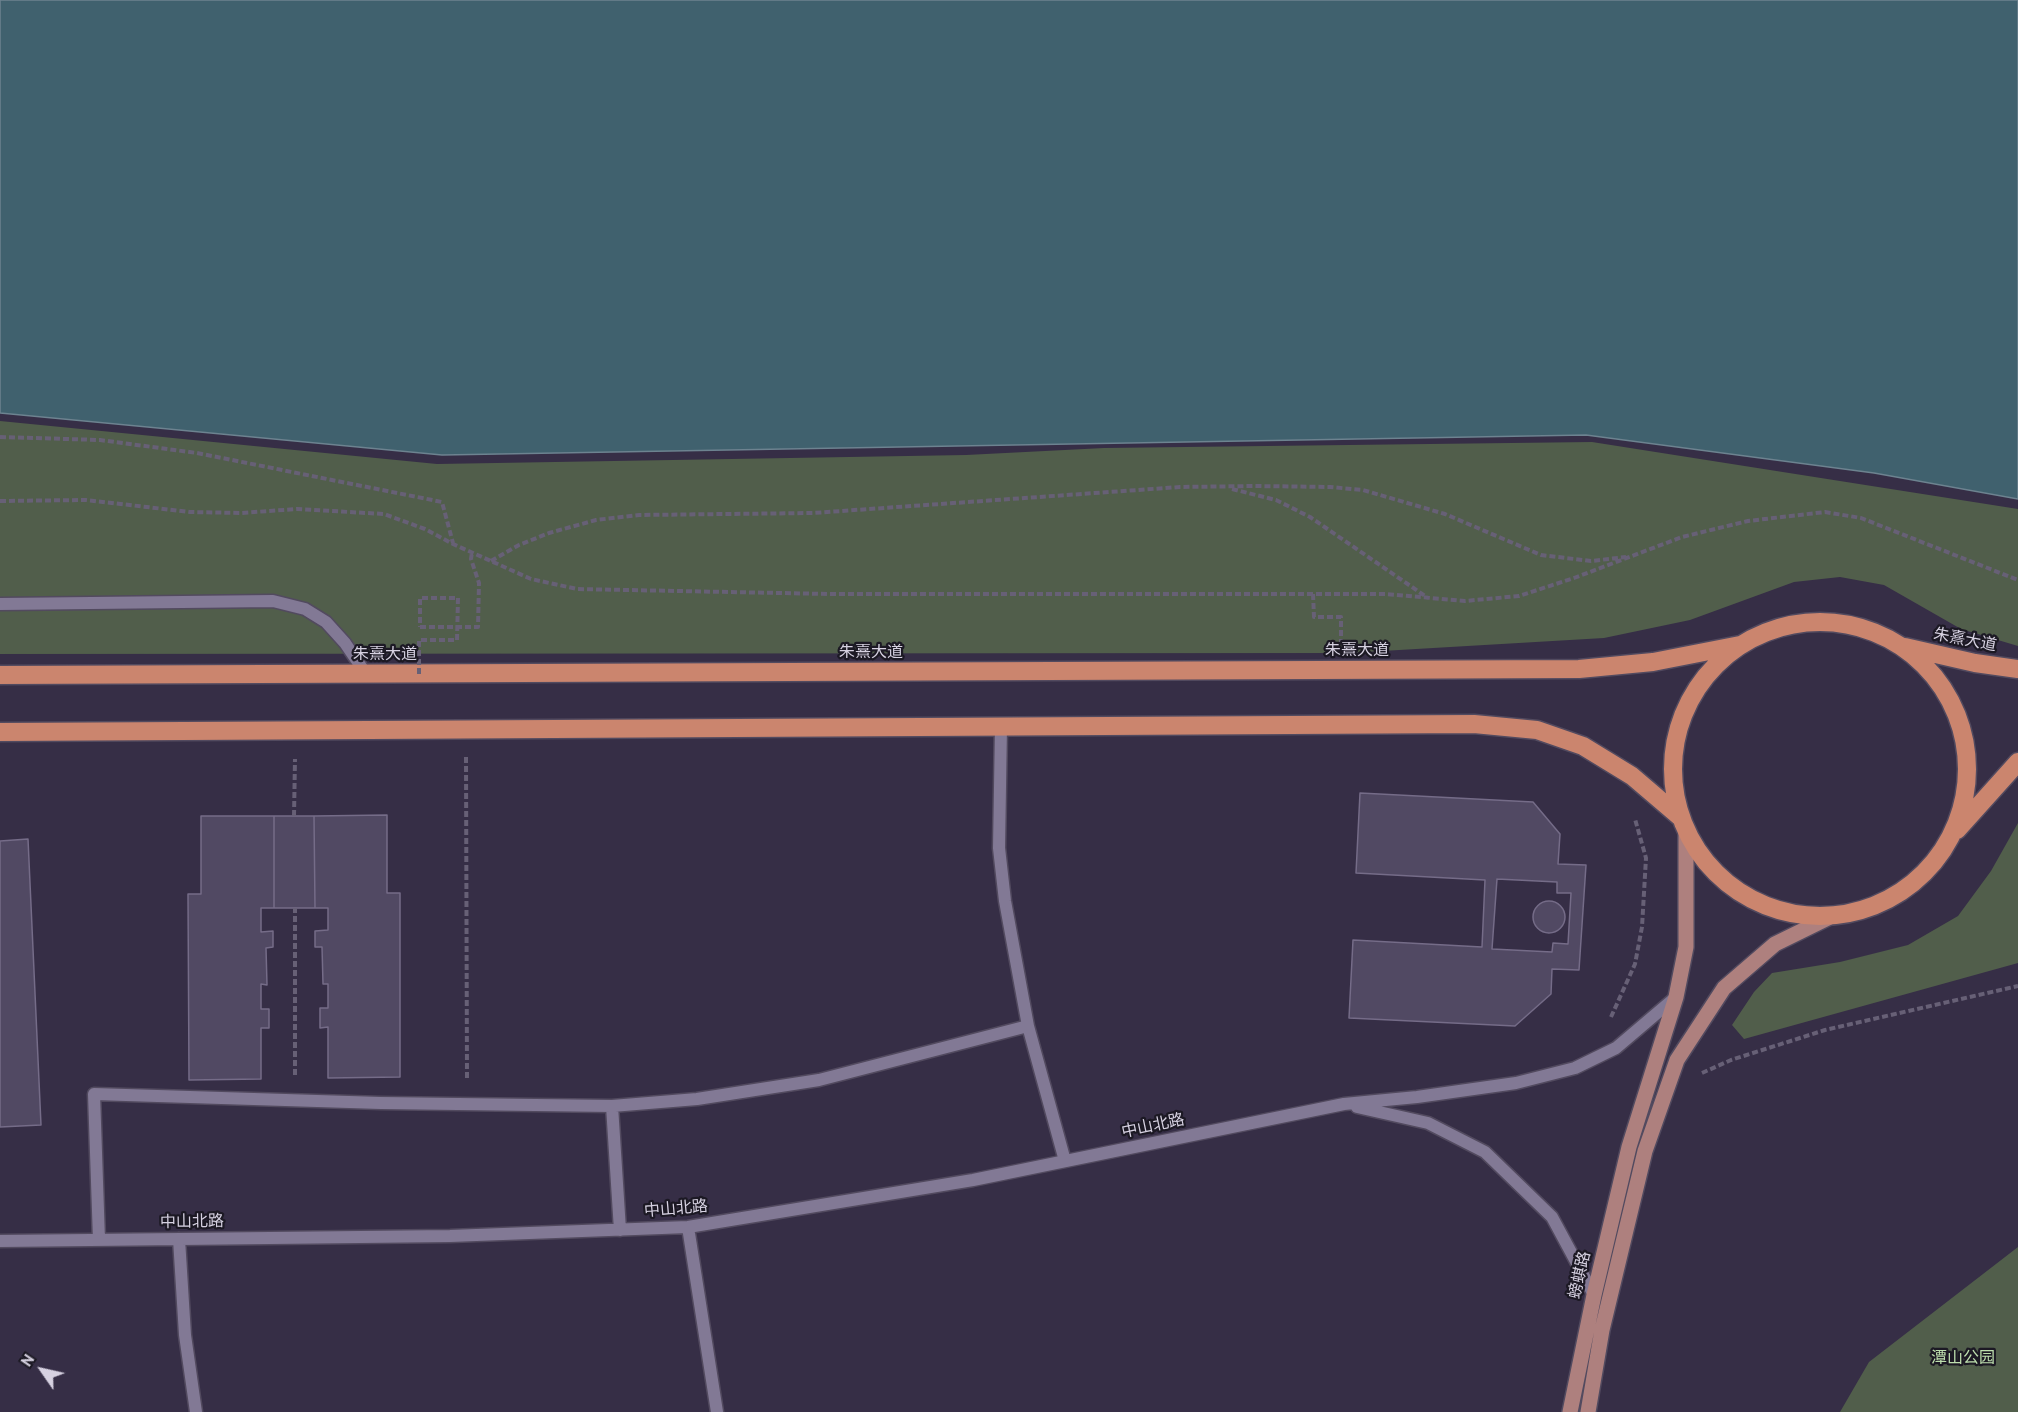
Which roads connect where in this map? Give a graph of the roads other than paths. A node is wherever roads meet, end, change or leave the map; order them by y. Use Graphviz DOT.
graph roads {
  1 [pos="0,604"];
  2 [pos="1740,645"];
  3 [pos="1904,647"];
  4 [pos="2018,669"];
  5 [pos="366,674"];
  6 [pos="0,675"];
  7 [pos="1001,726"];
  8 [pos="0,732"];
  9 [pos="2018,762"];
  10 [pos="1683,824"];
  11 [pos="1950,839"];
  12 [pos="1832,916"];
  13 [pos="1676,997"];
  14 [pos="1028,1026"];
  15 [pos="1344,1104"];
  16 [pos="612,1106"];
  17 [pos="1629,1147"];
  18 [pos="1645,1151"];
  19 [pos="1065,1161"];
  20 [pos="688,1227"];
  21 [pos="620,1230"];
  22 [pos="179,1239"];
  23 [pos="99,1240"];
  24 [pos="0,1241"];
  25 [pos="1594,1295"];
  26 [pos="196,1412"];
  27 [pos="717,1412"];
  28 [pos="1570,1412"];
  29 [pos="1588,1412"];
  1 -- 5 [label="street"];
  2 -- 3 [label="highway"];
  2 -- 5 [label="highway, 朱熹大道"];
  2 -- 10 [label="highway"];
  3 -- 4 [label="highway, 朱熹大道"];
  3 -- 11 [label="highway"];
  5 -- 6 [label="highway, 朱熹大道"];
  7 -- 8 [label="highway"];
  7 -- 10 [label="highway"];
  7 -- 14 [label="street"];
  9 -- 11 [label="highway"];
  10 -- 12 [label="highway"];
  10 -- 13 [label="main road, 螃蜞路"];
  11 -- 12 [label="highway"];
  12 -- 18 [label="main road"];
  13 -- 15 [label="street, 中山北路"];
  13 -- 17 [label="main road, 螃蜞路"];
  14 -- 16 [label="street"];
  14 -- 19 [label="street"];
  15 -- 19 [label="street, 中山北路"];
  15 -- 25 [label="street"];
  16 -- 21 [label="street"];
  16 -- 23 [label="street"];
  17 -- 18 [label="main road"];
  17 -- 25 [label="main road, 螃蜞路"];
  18 -- 29 [label="main road"];
  19 -- 20 [label="street, 中山北路"];
  20 -- 21 [label="street, 中山北路"];
  20 -- 27 [label="street"];
  21 -- 22 [label="street, 中山北路"];
  22 -- 23 [label="street, 中山北路"];
  22 -- 26 [label="street"];
  23 -- 24 [label="street, 中山北路"];
  25 -- 28 [label="main road, 螃蜞路"];
}
